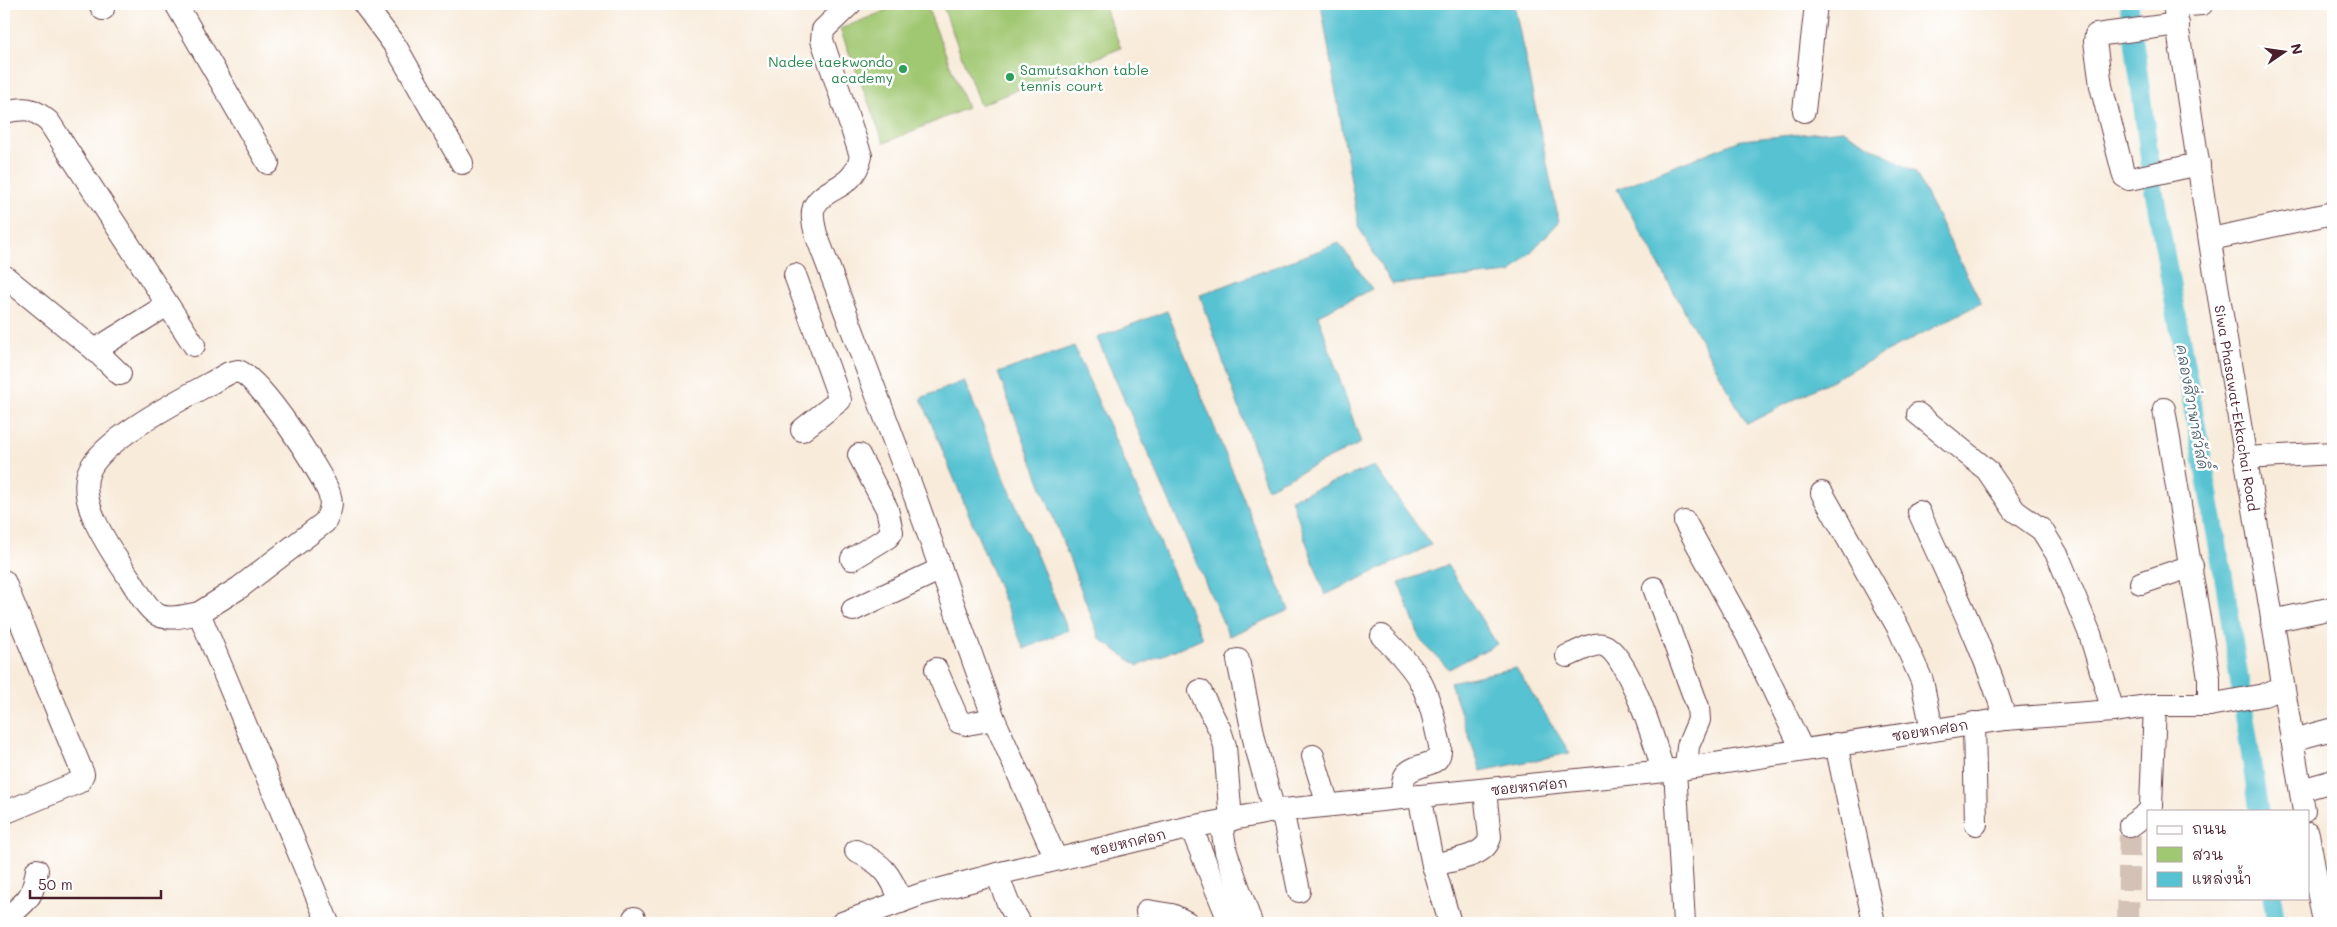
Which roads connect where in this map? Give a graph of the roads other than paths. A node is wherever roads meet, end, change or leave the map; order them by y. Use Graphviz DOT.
graph roads {
  1 [pos="176,4"];
  2 [pos="364,4"];
  3 [pos="850,4"];
  4 [pos="1816,4"];
  5 [pos="2202,4"];
  6 [pos="2171,15"];
  7 [pos="1804,110"];
  8 [pos="4,112"];
  9 [pos="268,163"];
  10 [pos="462,163"];
  11 [pos="2189,166"];
  12 [pos="2333,213"];
  13 [pos="2211,239"];
  14 [pos="795,275"];
  15 [pos="4,276"];
  16 [pos="167,304"];
  17 [pos="194,345"];
  18 [pos="94,350"];
  19 [pos="120,374"];
  20 [pos="871,383"];
  21 [pos="840,400"];
  22 [pos="2164,409"];
  23 [pos="1918,414"];
  24 [pos="802,430"];
  25 [pos="2333,453"];
  26 [pos="859,455"];
  27 [pos="2245,458"];
  28 [pos="1822,494"];
  29 [pos="916,499"];
  30 [pos="887,509"];
  31 [pos="1919,512"];
  32 [pos="1685,522"];
  33 [pos="852,559"];
  34 [pos="2192,566"];
  35 [pos="941,569"];
  36 [pos="4,581"];
  37 [pos="2141,583"];
  38 [pos="1654,588"];
  39 [pos="2333,608"];
  40 [pos="853,610"];
  41 [pos="199,613"];
  42 [pos="2272,621"];
  43 [pos="1382,636"];
  44 [pos="1567,656"];
  45 [pos="1238,660"];
  46 [pos="936,669"];
  47 [pos="1200,691"];
  48 [pos="2273,691"];
  49 [pos="2217,704"];
  50 [pos="2155,705"];
  51 [pos="2113,711"];
  52 [pos="994,719"];
  53 [pos="2005,719"];
  54 [pos="1974,723"];
  55 [pos="2333,729"];
  56 [pos="1932,730"];
  57 [pos="2292,740"];
  58 [pos="1836,744"];
  59 [pos="1802,749"];
  60 [pos="1313,756"];
  61 [pos="1675,772"];
  62 [pos="2333,781"];
  63 [pos="2302,800"];
  64 [pos="1328,805"];
  65 [pos="1486,806"];
  66 [pos="1417,808"];
  67 [pos="4,813"];
  68 [pos="1280,814"];
  69 [pos="2143,816"];
  70 [pos="1976,824"];
  71 [pos="1225,832"];
  72 [pos="1197,841"];
  73 [pos="2310,845"];
  74 [pos="856,851"];
  75 [pos="1056,859"];
  76 [pos="1433,865"];
  77 [pos="37,870"];
  78 [pos="1002,888"];
  79 [pos="1299,891"];
  80 [pos="901,902"];
  81 [pos="9,912"];
  82 [pos="1147,912"];
  83 [pos="1227,922"];
  84 [pos="328,923"];
  85 [pos="842,923"];
  86 [pos="1020,923"];
  87 [pos="1188,923"];
  88 [pos="1251,923"];
  89 [pos="1450,923"];
  90 [pos="1684,923"];
  91 [pos="1874,923"];
  92 [pos="2324,923"];
  1 -- 9 [label="street"];
  2 -- 10 [label="street"];
  3 -- 20 [label="street"];
  4 -- 7 [label="street"];
  5 -- 6 [label="street"];
  6 -- 11 [label="street, Siwa Phasawat-Ekkachai Road"];
  6 -- 11 [label="street"];
  8 -- 16 [label="street"];
  11 -- 13 [label="street, Siwa Phasawat-Ekkachai Road"];
  12 -- 13 [label="street"];
  13 -- 27 [label="street, Siwa Phasawat-Ekkachai Road"];
  14 -- 21 [label="street"];
  15 -- 18 [label="street"];
  16 -- 17 [label="street"];
  16 -- 18 [label="street"];
  18 -- 19 [label="street"];
  20 -- 21 [label="street"];
  20 -- 29 [label="street"];
  21 -- 24 [label="street"];
  22 -- 34 [label="street"];
  23 -- 51 [label="street"];
  25 -- 27 [label="street"];
  26 -- 30 [label="street"];
  27 -- 42 [label="street, Siwa Phasawat-Ekkachai Road"];
  28 -- 56 [label="street"];
  29 -- 30 [label="street"];
  29 -- 35 [label="street"];
  30 -- 33 [label="street"];
  31 -- 53 [label="street"];
  32 -- 59 [label="street"];
  34 -- 37 [label="street"];
  34 -- 49 [label="street"];
  35 -- 40 [label="street"];
  35 -- 52 [label="street"];
  36 -- 67 [label="street"];
  38 -- 61 [label="street"];
  39 -- 42 [label="street"];
  41 -- 41 [label="street"];
  41 -- 84 [label="street"];
  42 -- 48 [label="street, Siwa Phasawat-Ekkachai Road"];
  43 -- 66 [label="street"];
  44 -- 61 [label="street"];
  45 -- 68 [label="street"];
  46 -- 52 [label="street"];
  47 -- 71 [label="street"];
  48 -- 49 [label="street, ซอยหกศอก"];
  48 -- 57 [label="street, Siwa Phasawat-Ekkachai Road"];
  49 -- 50 [label="street, ซอยหกศอก"];
  50 -- 51 [label="street, ซอยหกศอก"];
  50 -- 69 [label="street"];
  51 -- 53 [label="street, ซอยหกศอก"];
  52 -- 75 [label="street"];
  53 -- 54 [label="street, ซอยหกศอก"];
  54 -- 56 [label="street, ซอยหกศอก"];
  54 -- 70 [label="street"];
  55 -- 57 [label="street"];
  56 -- 58 [label="street, ซอยหกศอก"];
  57 -- 63 [label="street, Siwa Phasawat-Ekkachai Road"];
  58 -- 59 [label="street, ซอยหกศอก"];
  58 -- 91 [label="street"];
  59 -- 61 [label="street, ซอยหกศอก"];
  60 -- 64 [label="street"];
  61 -- 65 [label="street, ซอยหกศอก"];
  61 -- 90 [label="street"];
  62 -- 63 [label="street"];
  64 -- 66 [label="street, ซอยหกศอก"];
  64 -- 68 [label="street, ซอยหกศอก"];
  65 -- 66 [label="street, ซอยหกศอก"];
  65 -- 76 [label="street"];
  66 -- 76 [label="street"];
  68 -- 71 [label="street, ซอยหกศอก"];
  68 -- 79 [label="street"];
  71 -- 72 [label="street, ซอยหกศอก"];
  71 -- 88 [label="street"];
  72 -- 75 [label="street, ซอยหกศอก"];
  72 -- 83 [label="street"];
  73 -- 92 [label="street"];
  74 -- 80 [label="street"];
  75 -- 78 [label="street, ซอยหกศอก"];
  76 -- 89 [label="street"];
  77 -- 81 [label="street"];
  78 -- 80 [label="street, ซอยหกศอก"];
  78 -- 86 [label="street"];
  80 -- 85 [label="street, ซอยหกศอก"];
  82 -- 87 [label="street"];
}
